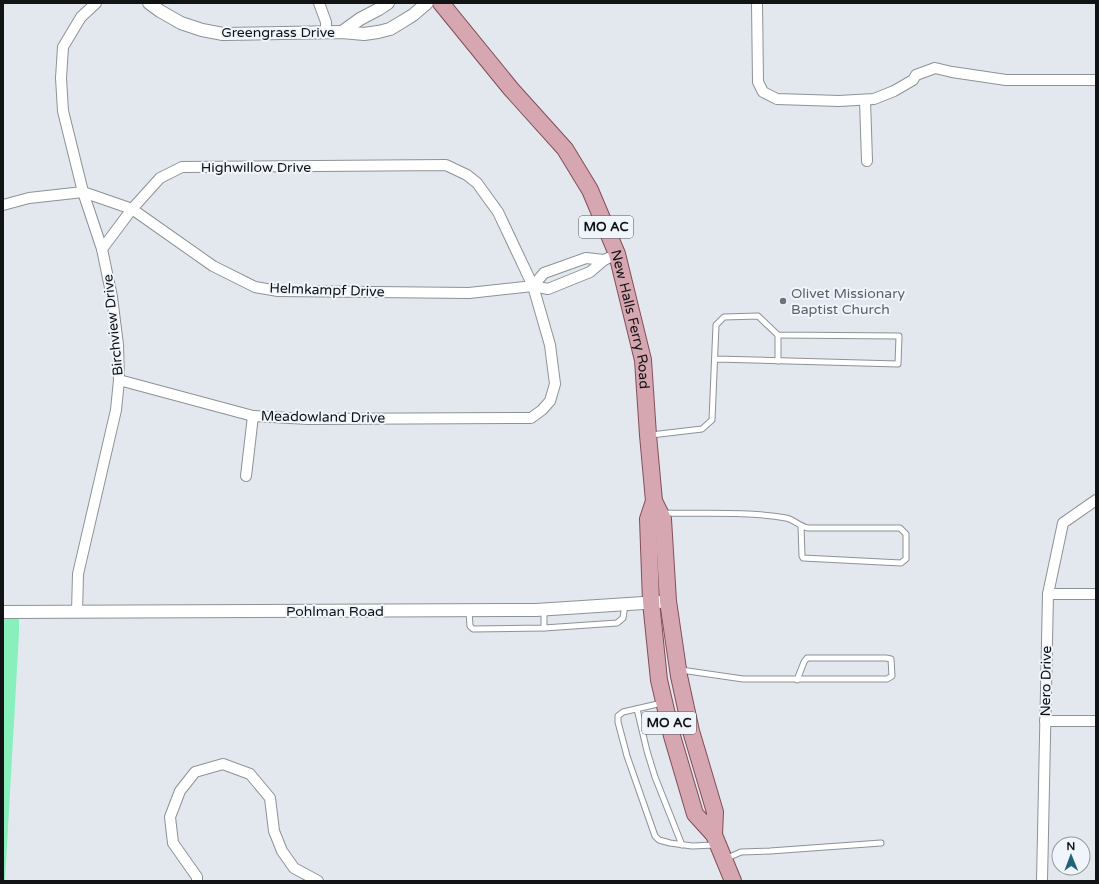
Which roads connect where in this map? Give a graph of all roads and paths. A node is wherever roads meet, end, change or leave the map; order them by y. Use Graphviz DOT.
graph roads {
  1 [pos="96,3"];
  2 [pos="149,3"];
  3 [pos="319,3"];
  4 [pos="388,3"];
  5 [pos="427,3"];
  6 [pos="441,3"];
  7 [pos="757,3"];
  8 [pos="326,32"];
  9 [pos="342,32"];
  10 [pos="1096,80"];
  11 [pos="865,100"];
  12 [pos="867,162"];
  13 [pos="83,192"];
  14 [pos="3,205"];
  15 [pos="132,209"];
  16 [pos="102,249"];
  17 [pos="611,257"];
  18 [pos="533,286"];
  19 [pos="778,335"];
  20 [pos="715,359"];
  21 [pos="778,361"];
  22 [pos="119,380"];
  23 [pos="253,416"];
  24 [pos="648,435"];
  25 [pos="246,476"];
  26 [pos="1096,500"];
  27 [pos="657,507"];
  28 [pos="801,526"];
  29 [pos="1048,594"];
  30 [pos="1096,594"];
  31 [pos="668,601"];
  32 [pos="651,602"];
  33 [pos="625,604"];
  34 [pos="544,610"];
  35 [pos="469,611"];
  36 [pos="3,612"];
  37 [pos="77,612"];
  38 [pos="544,628"];
  39 [pos="678,669"];
  40 [pos="797,680"];
  41 [pos="664,703"];
  42 [pos="637,709"];
  43 [pos="1045,721"];
  44 [pos="1096,721"];
  45 [pos="716,840"];
  46 [pos="881,843"];
  47 [pos="682,845"];
  48 [pos="724,859"];
  49 [pos="197,881"];
  50 [pos="318,881"];
  51 [pos="734,881"];
  52 [pos="1042,881"];
  1 -- 13 [label="street, Birchview Drive"];
  2 -- 8 [label="street, Greengrass Drive"];
  3 -- 8 [label="street"];
  4 -- 9 [label="street, Greengrass Drive"];
  5 -- 9 [label="street, Greengrass Drive"];
  6 -- 17 [label="main road, New Halls Ferry Road / MO AC"];
  7 -- 11 [label="street"];
  8 -- 9 [label="street, Greengrass Drive"];
  10 -- 11 [label="street"];
  11 -- 12 [label="street"];
  13 -- 14 [label="street, Helmkampf Drive"];
  13 -- 15 [label="street, Helmkampf Drive"];
  13 -- 16 [label="street, Birchview Drive"];
  15 -- 16 [label="street, Highwillow Drive"];
  15 -- 18 [label="street, Helmkampf Drive"];
  15 -- 18 [label="street, Highwillow Drive"];
  16 -- 22 [label="street, Birchview Drive"];
  17 -- 18 [label="street, Helmkampf Drive"];
  17 -- 18 [label="street"];
  17 -- 24 [label="main road, New Halls Ferry Road / MO AC"];
  18 -- 23 [label="street, Meadowland Drive"];
  19 -- 20 [label="lane"];
  19 -- 21 [label="lane"];
  19 -- 21 [label="lane"];
  20 -- 21 [label="lane"];
  20 -- 24 [label="lane"];
  22 -- 23 [label="street, Meadowland Drive"];
  22 -- 37 [label="street, Birchview Drive"];
  23 -- 25 [label="street"];
  24 -- 27 [label="main road, New Halls Ferry Road / MO AC"];
  26 -- 29 [label="street, Nero Drive"];
  27 -- 28 [label="lane"];
  27 -- 31 [label="main road, New Halls Ferry Road / MO AC"];
  27 -- 32 [label="main road, New Halls Ferry Road / MO AC"];
  28 -- 28 [label="lane"];
  29 -- 30 [label="street"];
  29 -- 43 [label="street, Nero Drive"];
  31 -- 32 [label="street, Pohlman Road"];
  31 -- 39 [label="main road, New Halls Ferry Road / MO AC"];
  32 -- 33 [label="street, Pohlman Road"];
  32 -- 41 [label="main road, New Halls Ferry Road / MO AC"];
  33 -- 34 [label="street, Pohlman Road"];
  33 -- 38 [label="lane"];
  34 -- 35 [label="street, Pohlman Road"];
  34 -- 38 [label="lane"];
  35 -- 37 [label="street, Pohlman Road"];
  35 -- 38 [label="lane"];
  36 -- 37 [label="street, Pohlman Road"];
  39 -- 40 [label="lane"];
  39 -- 45 [label="main road, New Halls Ferry Road / MO AC"];
  40 -- 40 [label="lane"];
  41 -- 42 [label="lane"];
  41 -- 45 [label="main road, New Halls Ferry Road / MO AC"];
  42 -- 47 [label="lane"];
  42 -- 47 [label="lane"];
  43 -- 44 [label="street"];
  43 -- 52 [label="street, Nero Drive"];
  45 -- 47 [label="lane"];
  45 -- 48 [label="main road, New Halls Ferry Road / MO AC"];
  46 -- 48 [label="lane"];
  48 -- 51 [label="main road, New Halls Ferry Road / MO AC"];
  49 -- 50 [label="street"];
}
